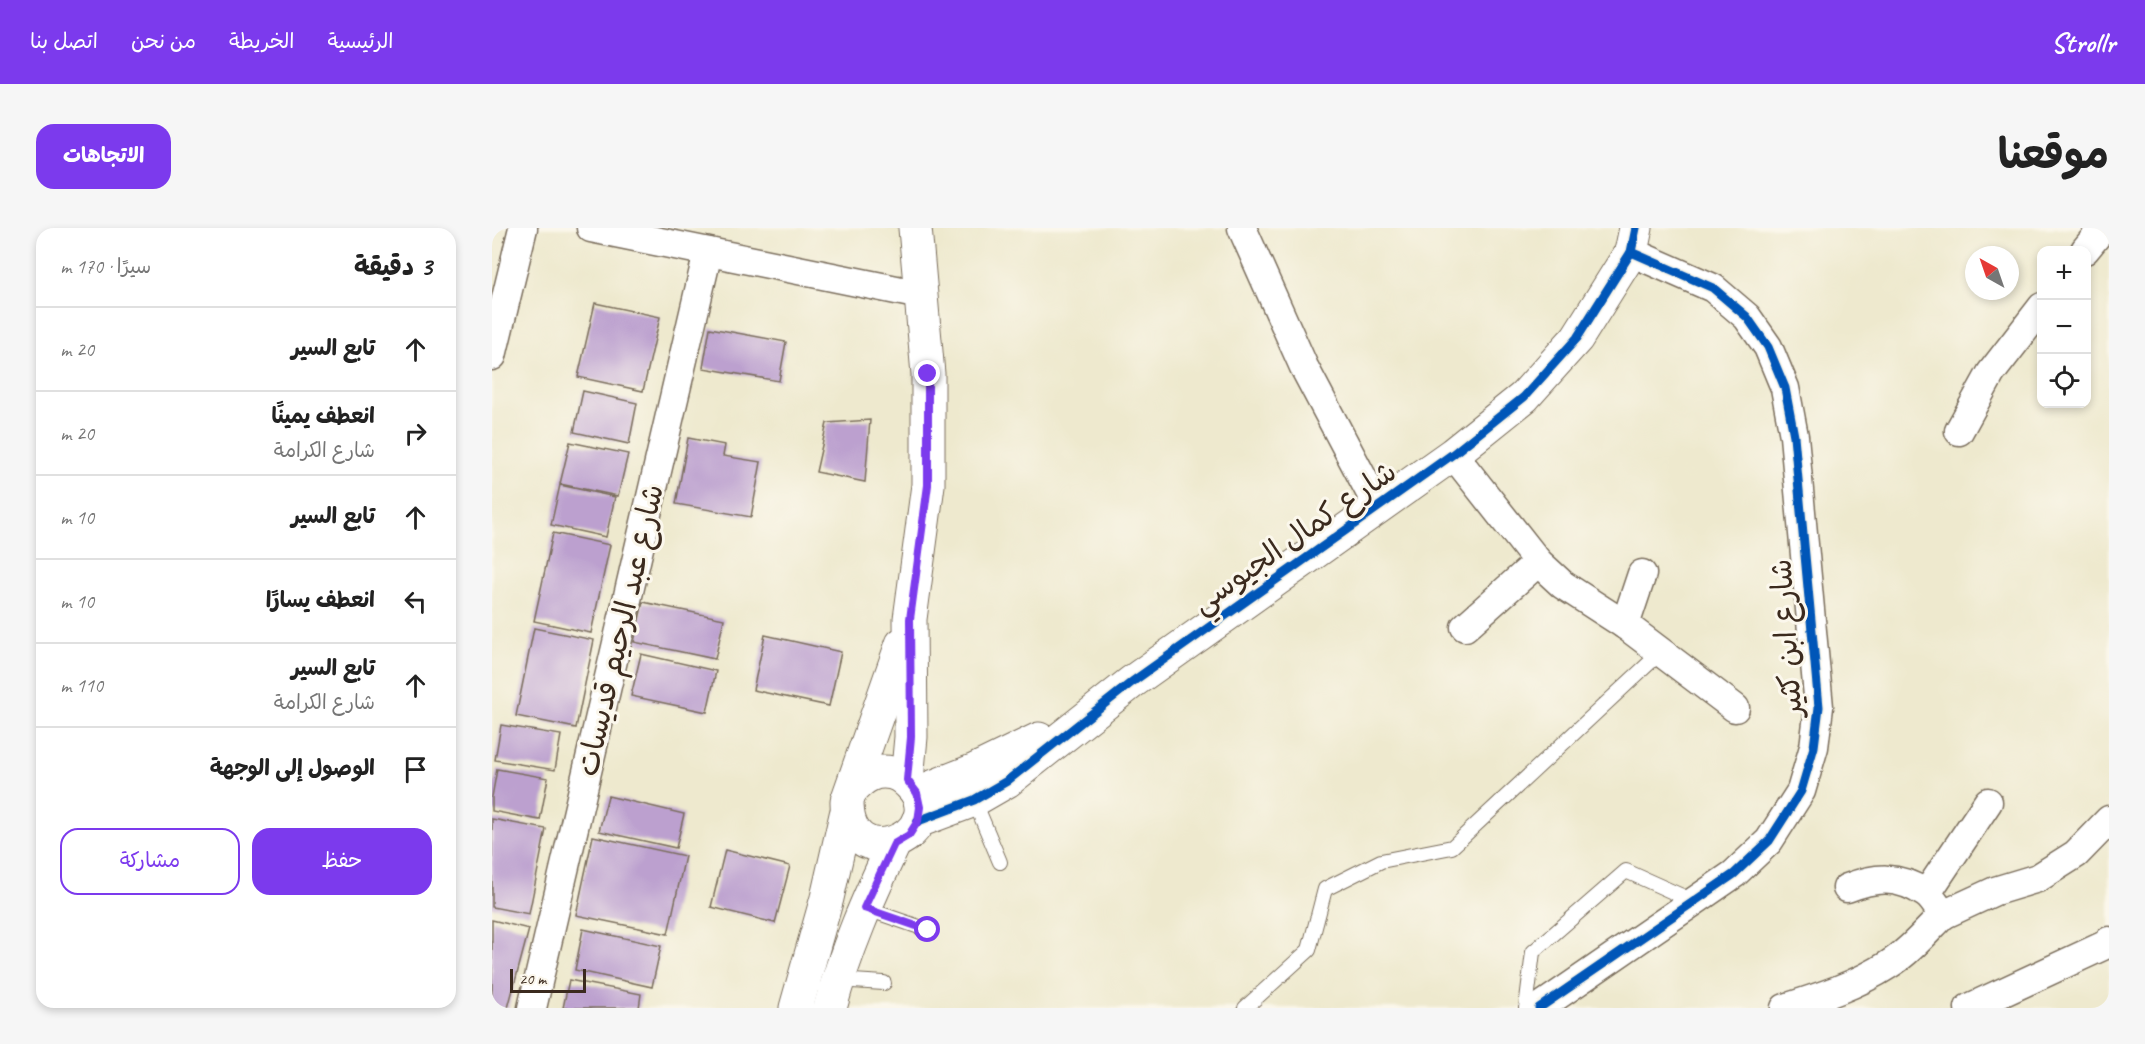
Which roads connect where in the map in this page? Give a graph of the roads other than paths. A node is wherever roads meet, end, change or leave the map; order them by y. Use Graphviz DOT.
graph roads {
  1 [pos="523,228"];
  2 [pos="591,228"];
  3 [pos="915,228"];
  4 [pos="1242,228"];
  5 [pos="2103,228"];
  6 [pos="1634,240"];
  7 [pos="2088,246"];
  8 [pos="708,252"];
  9 [pos="921,295"];
  10 [pos="2037,313"];
  11 [pos="492,356"];
  12 [pos="1959,430"];
  13 [pos="1454,454"];
  14 [pos="1378,507"];
  15 [pos="1538,562"];
  16 [pos="1642,574"];
  17 [pos="910,619"];
  18 [pos="1625,625"];
  19 [pos="1465,627"];
  20 [pos="1660,653"];
  21 [pos="1735,708"];
  22 [pos="1077,725"];
  23 [pos="914,798"];
  24 [pos="974,800"];
  25 [pos="849,802"];
  26 [pos="1988,802"];
  27 [pos="2109,820"];
  28 [pos="894,844"];
  29 [pos="1000,862"];
  30 [pos="1847,888"];
  31 [pos="1693,901"];
  32 [pos="1935,904"];
  33 [pos="864,908"];
  34 [pos="928,930"];
  35 [pos="2109,941"];
  36 [pos="884,983"];
  37 [pos="833,994"];
  38 [pos="532,1008"];
  39 [pos="796,1008"];
  40 [pos="1245,1008"];
  41 [pos="1527,1008"];
  42 [pos="1539,1008"];
  43 [pos="1785,1008"];
  44 [pos="1969,1008"];
  1 -- 11 [label="street"];
  2 -- 8 [label="street"];
  3 -- 9 [label="street"];
  4 -- 14 [label="street"];
  5 -- 7 [label="street"];
  6 -- 13 [label="street, شارع كمال الجيوسي"];
  6 -- 31 [label="street, شارع ابن كثير"];
  8 -- 9 [label="street"];
  8 -- 38 [label="street, شارع عبد الرحيم قديسات"];
  9 -- 17 [label="street"];
  10 -- 12 [label="street"];
  13 -- 14 [label="street, شارع كمال الجيوسي"];
  13 -- 15 [label="street"];
  14 -- 22 [label="street, شارع كمال الجيوسي"];
  15 -- 18 [label="street"];
  15 -- 19 [label="street"];
  16 -- 18 [label="street"];
  17 -- 23 [label="street"];
  17 -- 25 [label="street"];
  18 -- 20 [label="street"];
  20 -- 21 [label="street"];
  20 -- 40 [label="lane"];
  22 -- 23 [label="street, شارع كمال الجيوسي"];
  22 -- 24 [label="street, شارع كمال الجيوسي"];
  23 -- 24 [label="street, شارع كمال الجيوسي"];
  23 -- 25 [label="street"];
  23 -- 28 [label="street"];
  24 -- 29 [label="lane"];
  25 -- 28 [label="street"];
  25 -- 39 [label="street"];
  26 -- 32 [label="street"];
  27 -- 32 [label="street"];
  28 -- 33 [label="street"];
  30 -- 32 [label="street"];
  31 -- 41 [label="lane"];
  31 -- 42 [label="street, شارع ابن كثير"];
  32 -- 43 [label="street"];
  33 -- 34 [label="lane"];
  33 -- 37 [label="street"];
  35 -- 44 [label="street"];
  36 -- 37 [label="lane"];
}
